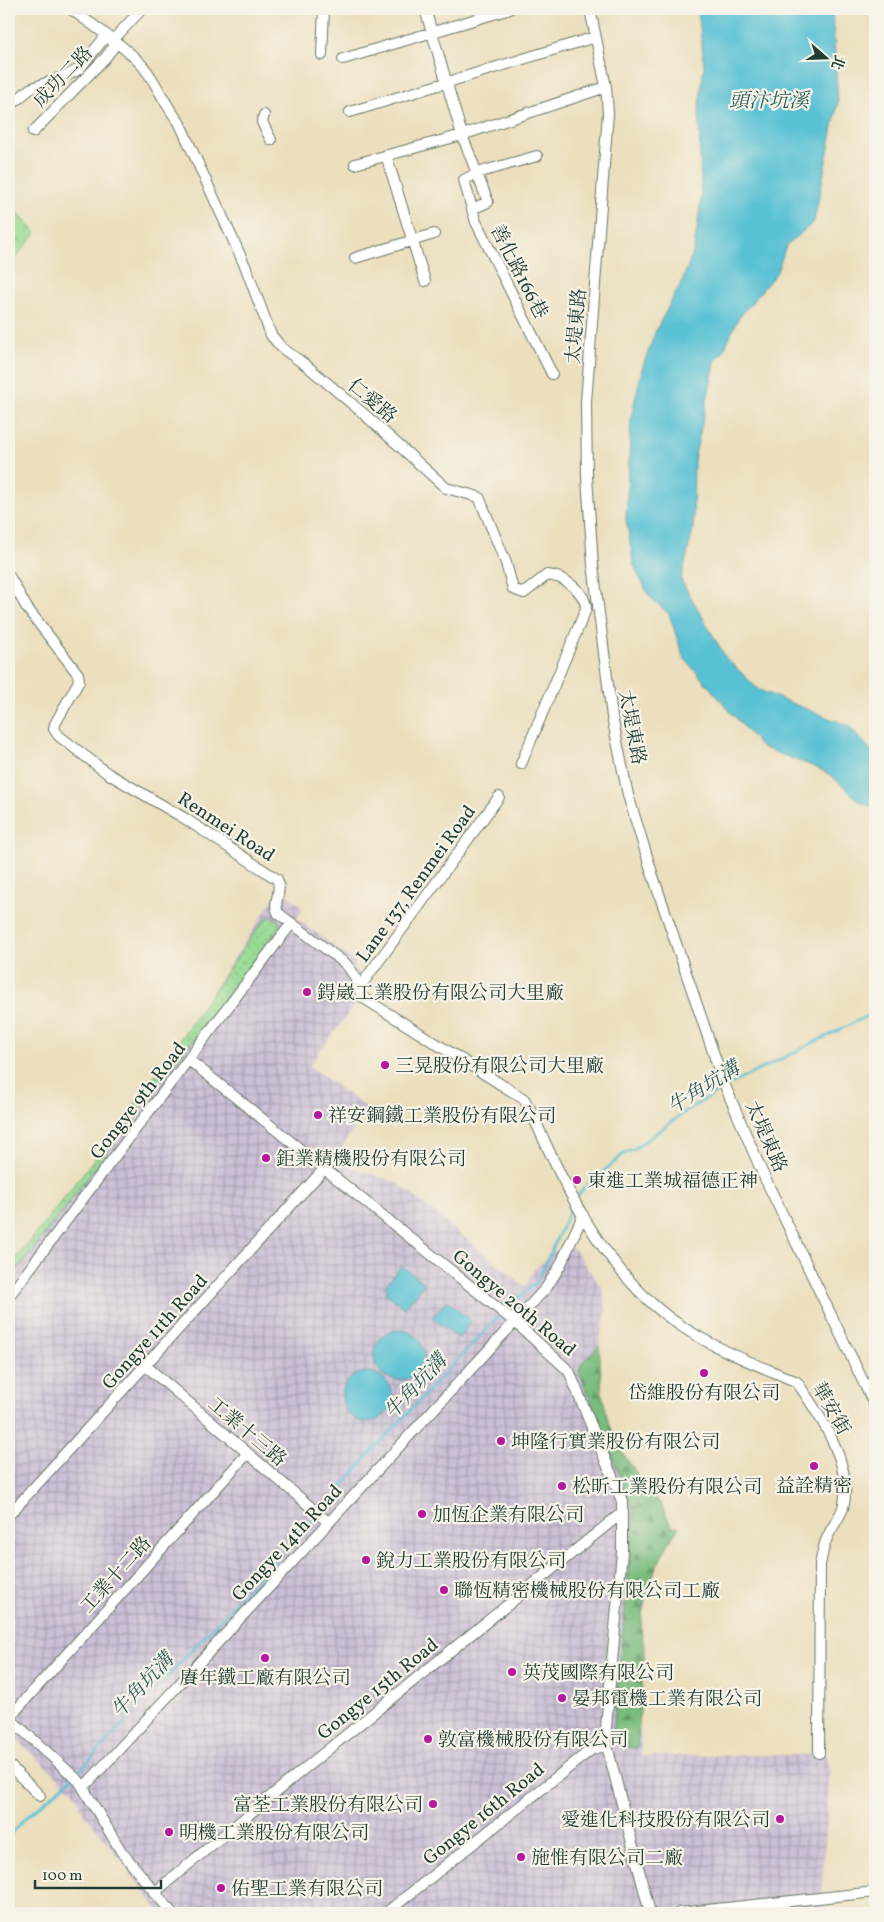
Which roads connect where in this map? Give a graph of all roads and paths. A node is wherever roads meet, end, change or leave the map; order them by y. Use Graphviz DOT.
graph roads {
  1 [pos="71,9"];
  2 [pos="142,9"];
  3 [pos="324,9"];
  4 [pos="426,9"];
  5 [pos="510,9"];
  6 [pos="590,9"];
  7 [pos="433,33"];
  8 [pos="595,37"];
  9 [pos="111,40"];
  10 [pos="322,56"];
  11 [pos="343,59"];
  12 [pos="447,83"];
  13 [pos="606,88"];
  14 [pos="9,100"];
  15 [pos="350,112"];
  16 [pos="264,115"];
  17 [pos="33,132"];
  18 [pos="462,135"];
  19 [pos="271,140"];
  20 [pos="386,155"];
  21 [pos="537,156"];
  22 [pos="355,164"];
  23 [pos="477,173"];
  24 [pos="472,209"];
  25 [pos="434,234"];
  26 [pos="413,242"];
  27 [pos="355,258"];
  28 [pos="425,281"];
  29 [pos="552,374"];
  30 [pos="9,576"];
  31 [pos="522,764"];
  32 [pos="499,797"];
  33 [pos="291,924"];
  34 [pos="359,988"];
  35 [pos="189,1060"];
  36 [pos="324,1170"];
  37 [pos="572,1196"];
  38 [pos="582,1212"];
  39 [pos="9,1296"];
  40 [pos="513,1321"];
  41 [pos="146,1366"];
  42 [pos="875,1406"];
  43 [pos="247,1454"];
  44 [pos="623,1512"];
  45 [pos="9,1515"];
  46 [pos="326,1521"];
  47 [pos="9,1718"];
  48 [pos="606,1746"];
  49 [pos="819,1753"];
  50 [pos="9,1765"];
  51 [pos="83,1786"];
  52 [pos="40,1796"];
  53 [pos="875,1892"];
  54 [pos="154,1893"];
  55 [pos="172,1913"];
  56 [pos="386,1913"];
  57 [pos="650,1913"];
  58 [pos="679,1913"];
  1 -- 9 [label="street, 仁愛路"];
  2 -- 9 [label="street, 成功二路"];
  3 -- 10 [label="street"];
  4 -- 7 [label="street, 善化路166巷"];
  5 -- 7 [label="street"];
  6 -- 8 [label="street, 太堤東路"];
  7 -- 11 [label="street"];
  7 -- 12 [label="street, 善化路166巷"];
  8 -- 12 [label="street"];
  8 -- 13 [label="street, 太堤東路"];
  9 -- 14 [label="street, 成功二路"];
  9 -- 17 [label="street, 成功二路"];
  9 -- 31 [label="street, 仁愛路"];
  12 -- 15 [label="street"];
  12 -- 18 [label="street, 善化路166巷"];
  13 -- 18 [label="street"];
  13 -- 42 [label="street, 太堤東路"];
  16 -- 19 [label="street"];
  18 -- 20 [label="street"];
  18 -- 23 [label="street, 善化路166巷"];
  20 -- 22 [label="street"];
  20 -- 26 [label="street"];
  21 -- 23 [label="street"];
  23 -- 24 [label="street, 善化路166巷"];
  23 -- 24 [label="street, 善化路166巷"];
  24 -- 29 [label="street, 善化路166巷"];
  25 -- 26 [label="street"];
  26 -- 27 [label="street"];
  26 -- 28 [label="street"];
  30 -- 33 [label="street, Renmei Road"];
  32 -- 34 [label="street, Lane 137, Renmei Road"];
  33 -- 34 [label="street, Renmei Road"];
  33 -- 35 [label="street, Gongye 9th Road"];
  34 -- 37 [label="street, Renmei Road"];
  35 -- 36 [label="street, Gongye 20th Road"];
  35 -- 39 [label="street, Gongye 9th Road"];
  36 -- 40 [label="street, Gongye 20th Road"];
  36 -- 41 [label="street, Gongye 11th Road"];
  37 -- 38 [label="street, 華安街"];
  38 -- 40 [label="street, Gongye 14th Road"];
  38 -- 49 [label="street, 華安街"];
  40 -- 44 [label="street, Gongye 20th Road"];
  40 -- 46 [label="street, Gongye 14th Road"];
  41 -- 43 [label="street, 工業十三路"];
  41 -- 45 [label="street, Gongye 11th Road"];
  43 -- 46 [label="street, 工業十三路"];
  43 -- 47 [label="street, 工業十二路"];
  44 -- 48 [label="street, Gongye 20th Road"];
  44 -- 54 [label="street, Gongye 15th Road"];
  46 -- 51 [label="street, Gongye 14th Road"];
  47 -- 51 [label="street"];
  48 -- 56 [label="street, Gongye 16th Road"];
  48 -- 57 [label="street, Gongye 20th Road"];
  50 -- 52 [label="street"];
  51 -- 54 [label="street"];
  53 -- 58 [label="street"];
  54 -- 55 [label="street"];
}
